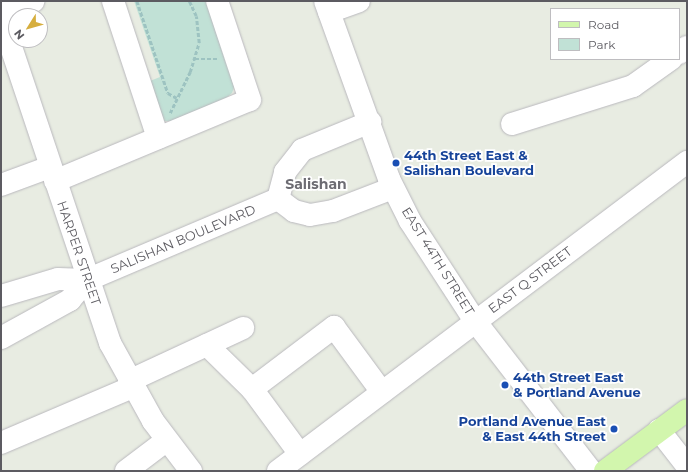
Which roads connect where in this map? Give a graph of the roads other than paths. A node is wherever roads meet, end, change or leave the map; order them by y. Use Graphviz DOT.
graph roads {
  1 [pos="33,1"];
  2 [pos="113,1"];
  3 [pos="217,1"];
  4 [pos="359,1"];
  5 [pos="327,7"];
  6 [pos="1,11"];
  7 [pos="1,17"];
  8 [pos="670,60"];
  9 [pos="370,122"];
  10 [pos="512,124"];
  11 [pos="158,138"];
  12 [pos="687,162"];
  13 [pos="52,174"];
  14 [pos="1,185"];
  15 [pos="394,188"];
  16 [pos="278,199"];
  17 [pos="87,280"];
  18 [pos="1,296"];
  19 [pos="475,320"];
  20 [pos="243,328"];
  21 [pos="1,338"];
  22 [pos="207,345"];
  23 [pos="131,384"];
  24 [pos="252,389"];
  25 [pos="382,392"];
  26 [pos="687,410"];
  27 [pos="659,430"];
  28 [pos="167,440"];
  29 [pos="1,443"];
  30 [pos="300,454"];
  31 [pos="687,466"];
  32 [pos="126,471"];
  33 [pos="191,471"];
  34 [pos="278,471"];
  35 [pos="591,471"];
  36 [pos="605,471"];
  1 -- 6 [label="street"];
  2 -- 11 [label="street"];
  3 -- 11 [label="street"];
  4 -- 5 [label="street"];
  5 -- 9 [label="street, EAST 44TH STREET"];
  7 -- 13 [label="street, HARPER STREET"];
  8 -- 10 [label="street"];
  9 -- 15 [label="street, EAST 44TH STREET"];
  9 -- 16 [label="street"];
  11 -- 13 [label="street"];
  12 -- 19 [label="street, EAST Q STREET"];
  13 -- 14 [label="street"];
  13 -- 17 [label="street, HARPER STREET"];
  15 -- 16 [label="street"];
  15 -- 19 [label="street, EAST 44TH STREET"];
  16 -- 17 [label="street, SALISHAN BOULEVARD"];
  17 -- 18 [label="street, SALISHAN BOULEVARD"];
  17 -- 21 [label="street, SALISHAN BOULEVARD"];
  17 -- 23 [label="street, HARPER STREET"];
  19 -- 25 [label="street, EAST Q STREET"];
  19 -- 35 [label="street, EAST 44TH STREET"];
  20 -- 22 [label="street"];
  22 -- 23 [label="street"];
  22 -- 24 [label="street"];
  23 -- 28 [label="street, HARPER STREET"];
  23 -- 29 [label="street"];
  24 -- 25 [label="street"];
  24 -- 30 [label="street"];
  25 -- 30 [label="street, EAST Q STREET"];
  26 -- 27 [label="main road"];
  27 -- 31 [label="street"];
  27 -- 36 [label="main road"];
  28 -- 32 [label="street"];
  28 -- 33 [label="street, HARPER STREET"];
  30 -- 34 [label="street, EAST Q STREET"];
}
